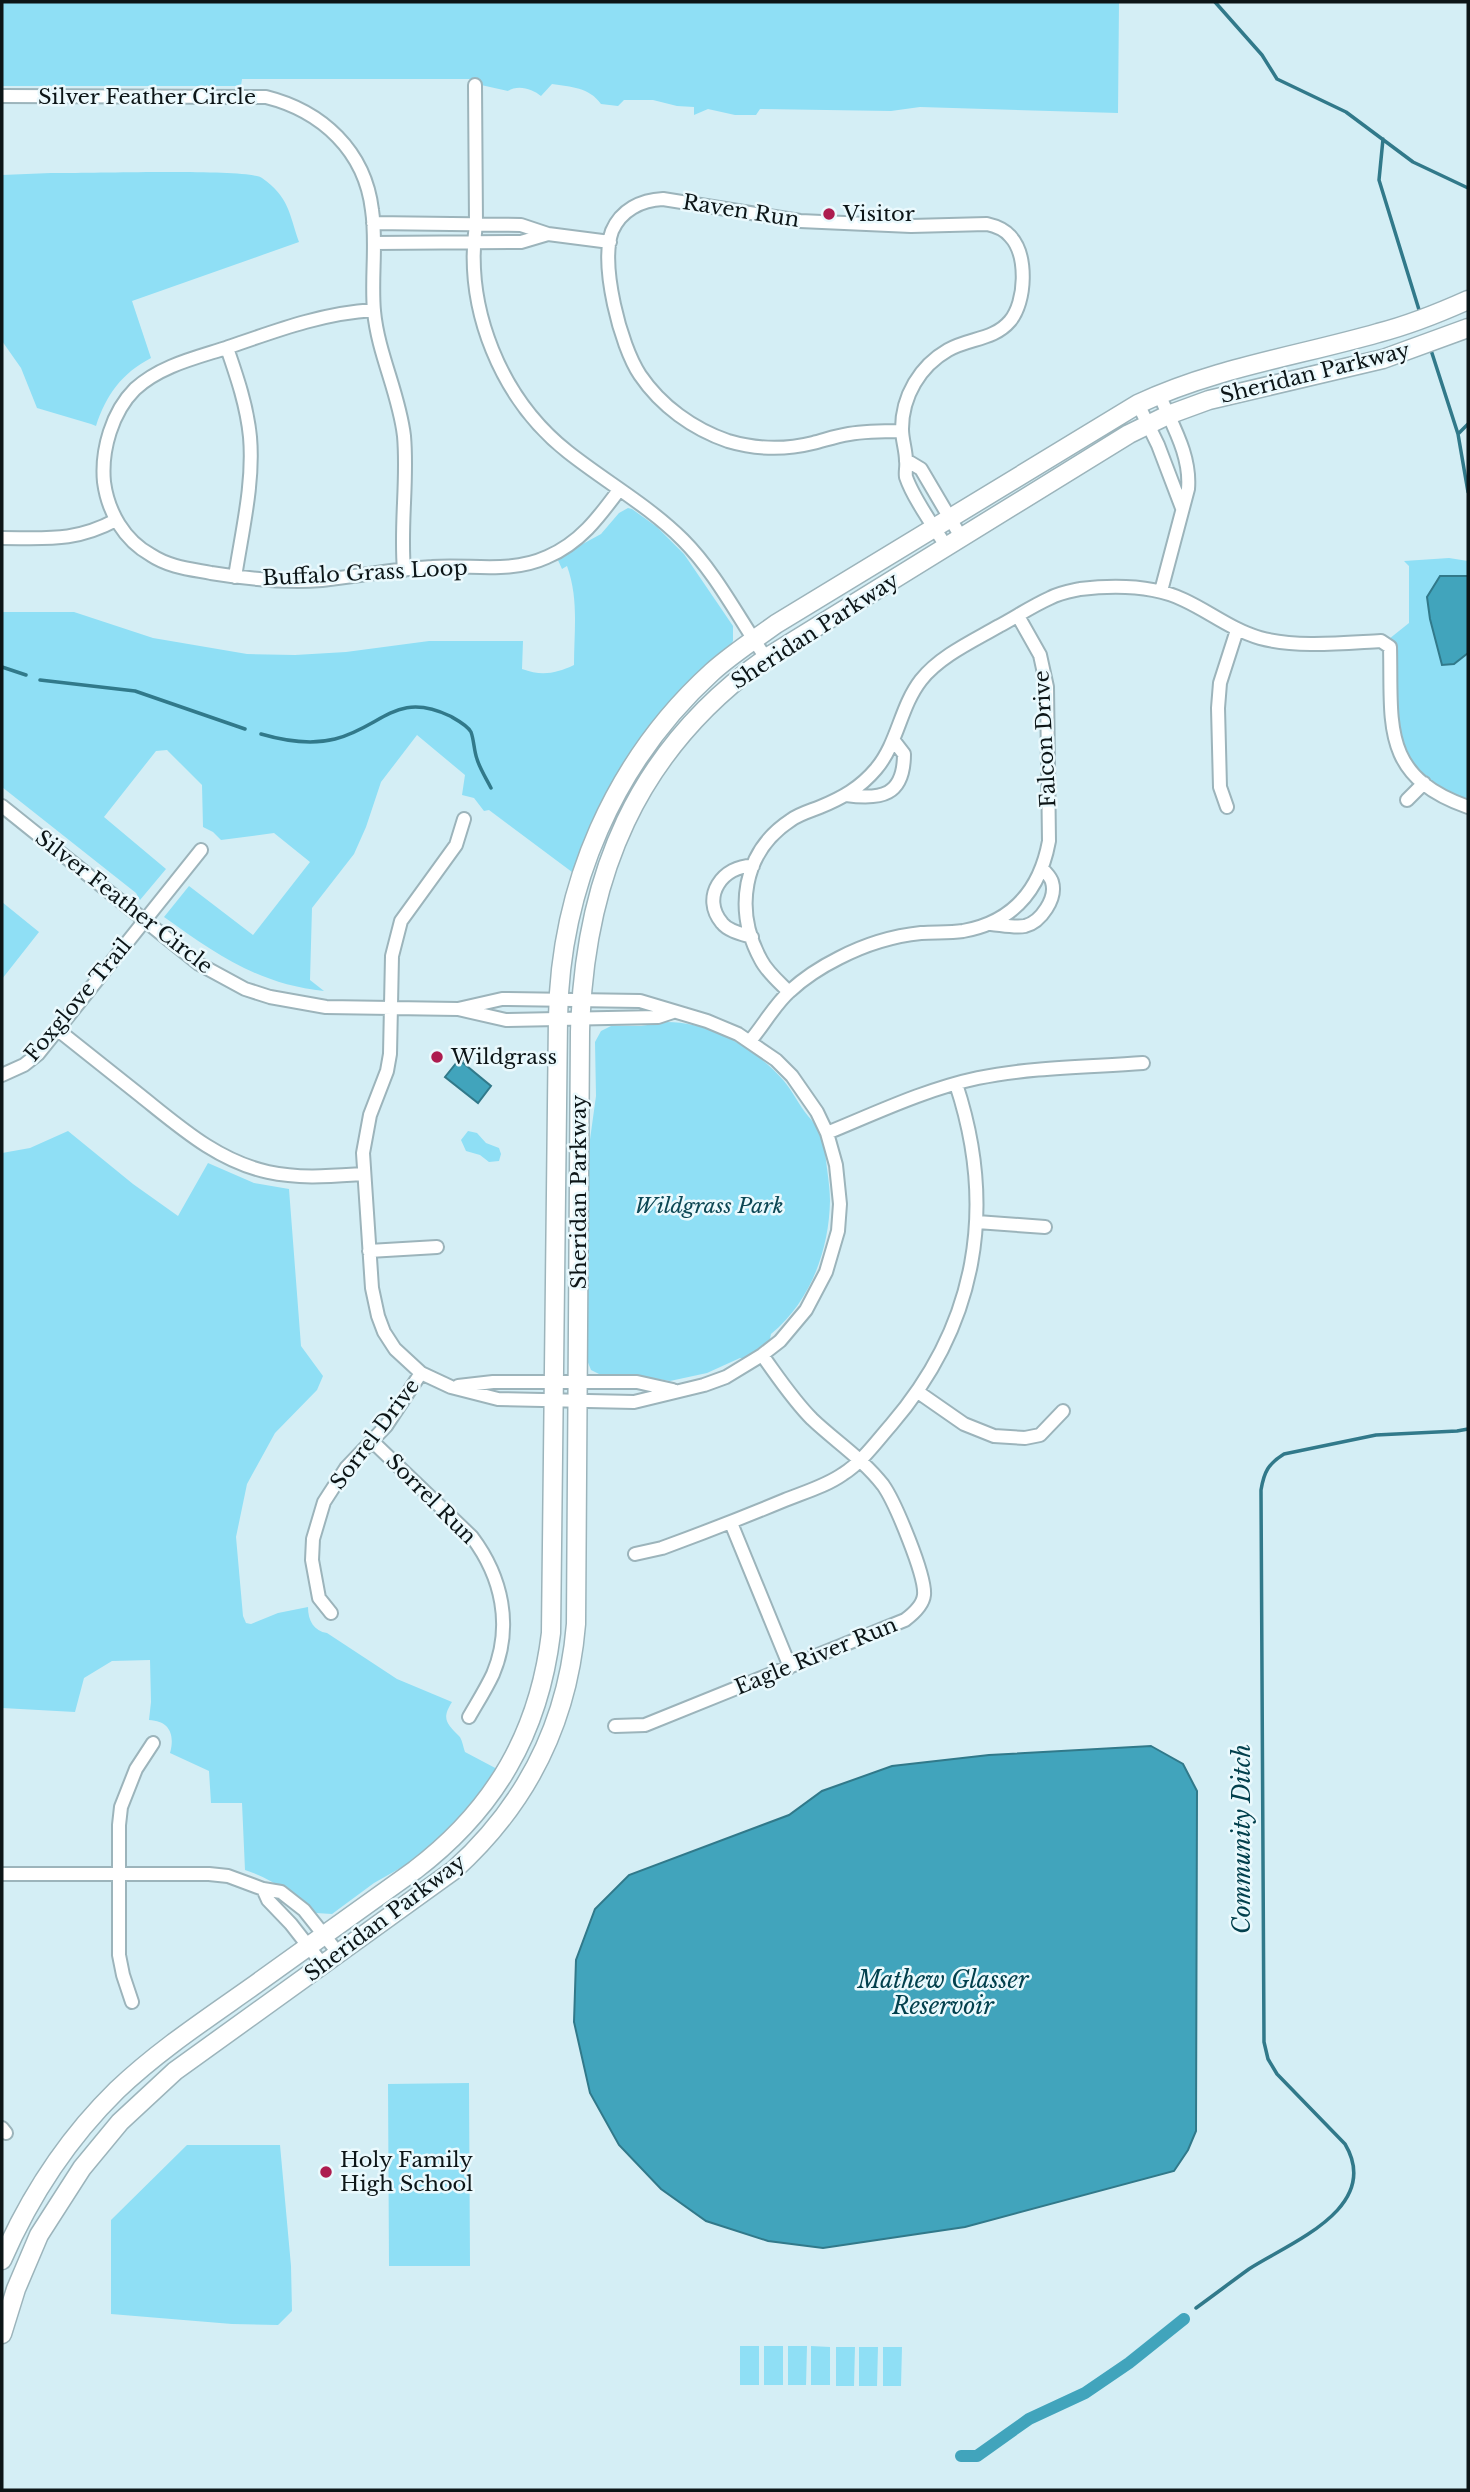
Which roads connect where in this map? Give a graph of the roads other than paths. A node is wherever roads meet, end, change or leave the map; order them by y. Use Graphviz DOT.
graph roads {
  1 [pos="475,85"];
  2 [pos="2,96"];
  3 [pos="373,223"];
  4 [pos="475,233"];
  5 [pos="548,234"];
  6 [pos="610,242"];
  7 [pos="374,243"];
  8 [pos="1468,300"];
  9 [pos="374,310"];
  10 [pos="1468,328"];
  11 [pos="227,348"];
  12 [pos="1159,394"];
  13 [pos="1138,404"];
  14 [pos="1168,415"];
  15 [pos="1149,424"];
  16 [pos="902,431"];
  17 [pos="619,489"];
  18 [pos="1182,508"];
  19 [pos="116,520"];
  20 [pos="942,522"];
  21 [pos="2,538"];
  22 [pos="954,541"];
  23 [pos="404,570"];
  24 [pos="235,577"];
  25 [pos="1161,591"];
  26 [pos="1018,615"];
  27 [pos="1237,630"];
  28 [pos="754,640"];
  29 [pos="766,658"];
  30 [pos="894,741"];
  31 [pos="1424,783"];
  32 [pos="846,795"];
  33 [pos="1407,800"];
  34 [pos="2,806"];
  35 [pos="1227,807"];
  36 [pos="1468,807"];
  37 [pos="464,818"];
  38 [pos="201,850"];
  39 [pos="753,866"];
  40 [pos="1042,868"];
  41 [pos="145,921"];
  42 [pos="991,924"];
  43 [pos="752,937"];
  44 [pos="789,992"];
  45 [pos="391,1009"];
  46 [pos="458,1009"];
  47 [pos="558,1009"];
  48 [pos="580,1009"];
  49 [pos="58,1030"];
  50 [pos="750,1041"];
  51 [pos="1143,1063"];
  52 [pos="2,1075"];
  53 [pos="956,1084"];
  54 [pos="827,1133"];
  55 [pos="364,1174"];
  56 [pos="977,1222"];
  57 [pos="1045,1227"];
  58 [pos="437,1247"];
  59 [pos="369,1251"];
  60 [pos="762,1356"];
  61 [pos="421,1373"];
  62 [pos="555,1381"];
  63 [pos="578,1381"];
  64 [pos="451,1387"];
  65 [pos="673,1391"];
  66 [pos="918,1392"];
  67 [pos="554,1400"];
  68 [pos="578,1400"];
  69 [pos="1063,1411"];
  70 [pos="372,1441"];
  71 [pos="860,1461"];
  72 [pos="731,1523"];
  73 [pos="635,1554"];
  74 [pos="331,1613"];
  75 [pos="790,1667"];
  76 [pos="469,1717"];
  77 [pos="615,1726"];
  78 [pos="153,1743"];
  79 [pos="2,1874"];
  80 [pos="118,1874"];
  81 [pos="263,1889"];
  82 [pos="325,1934"];
  83 [pos="308,1946"];
  84 [pos="339,1954"];
  85 [pos="323,1965"];
  86 [pos="132,2002"];
  87 [pos="2,2260"];
  88 [pos="2,2334"];
  1 -- 4 [label="street"];
  2 -- 3 [label="street, Silver Feather Circle"];
  3 -- 4 [label="street"];
  3 -- 7 [label="street, Silver Feather Circle"];
  4 -- 5 [label="street"];
  4 -- 5 [label="street"];
  4 -- 7 [label="street"];
  4 -- 17 [label="street"];
  5 -- 6 [label="street"];
  6 -- 16 [label="street"];
  6 -- 16 [label="street, Raven Run"];
  7 -- 9 [label="street, Silver Feather Circle"];
  8 -- 12 [label="main road, Sheridan Parkway"];
  9 -- 11 [label="street, Buffalo Grass Loop"];
  9 -- 23 [label="street, Silver Feather Circle"];
  10 -- 14 [label="main road, Sheridan Parkway"];
  11 -- 19 [label="street, Buffalo Grass Loop"];
  11 -- 24 [label="street"];
  12 -- 13 [label="main road, Sheridan Parkway"];
  12 -- 14 [label="street"];
  13 -- 15 [label="street"];
  13 -- 20 [label="main road, Sheridan Parkway"];
  14 -- 15 [label="main road, Sheridan Parkway"];
  14 -- 18 [label="street"];
  15 -- 18 [label="street"];
  15 -- 22 [label="main road, Sheridan Parkway"];
  16 -- 20 [label="street, Raven Run"];
  17 -- 23 [label="street, Buffalo Grass Loop"];
  17 -- 28 [label="street"];
  18 -- 25 [label="street"];
  19 -- 21 [label="street"];
  19 -- 24 [label="street, Buffalo Grass Loop"];
  20 -- 22 [label="street, Raven Run"];
  20 -- 28 [label="main road, Sheridan Parkway"];
  22 -- 29 [label="main road, Sheridan Parkway"];
  23 -- 24 [label="street, Buffalo Grass Loop"];
  25 -- 26 [label="street"];
  25 -- 27 [label="street"];
  26 -- 30 [label="street"];
  26 -- 40 [label="street, Falcon Drive"];
  27 -- 31 [label="street"];
  27 -- 35 [label="street"];
  28 -- 29 [label="street"];
  28 -- 47 [label="main road, Sheridan Parkway"];
  29 -- 48 [label="main road, Sheridan Parkway"];
  30 -- 32 [label="street"];
  30 -- 32 [label="street"];
  31 -- 33 [label="street"];
  31 -- 36 [label="street"];
  32 -- 39 [label="street"];
  34 -- 41 [label="street, Silver Feather Circle"];
  37 -- 45 [label="street"];
  38 -- 41 [label="street, Foxglove Trail"];
  39 -- 43 [label="street"];
  39 -- 43 [label="street"];
  40 -- 42 [label="street, Falcon Drive"];
  40 -- 42 [label="street, Falcon Drive"];
  41 -- 45 [label="street, Silver Feather Circle"];
  41 -- 49 [label="street, Foxglove Trail"];
  42 -- 44 [label="street, Falcon Drive"];
  43 -- 44 [label="street"];
  44 -- 50 [label="street, Falcon Drive"];
  45 -- 46 [label="street, Silver Feather Circle"];
  45 -- 55 [label="street"];
  46 -- 47 [label="street, Silver Feather Circle"];
  46 -- 47 [label="street, Silver Feather Circle"];
  47 -- 48 [label="street"];
  47 -- 62 [label="main road, Sheridan Parkway"];
  48 -- 50 [label="street"];
  48 -- 63 [label="main road, Sheridan Parkway"];
  49 -- 52 [label="street, Foxglove Trail"];
  49 -- 55 [label="street"];
  50 -- 54 [label="street"];
  51 -- 53 [label="street"];
  53 -- 54 [label="street"];
  53 -- 56 [label="street"];
  54 -- 60 [label="street"];
  55 -- 59 [label="street"];
  56 -- 57 [label="street"];
  56 -- 66 [label="street"];
  58 -- 59 [label="street"];
  59 -- 61 [label="street"];
  60 -- 65 [label="street"];
  60 -- 71 [label="street, Eagle River Run"];
  61 -- 64 [label="street"];
  61 -- 70 [label="street, Sorrel Drive"];
  62 -- 63 [label="street"];
  62 -- 64 [label="street"];
  62 -- 67 [label="main road, Sheridan Parkway"];
  63 -- 65 [label="street"];
  63 -- 68 [label="main road, Sheridan Parkway"];
  64 -- 67 [label="street"];
  65 -- 68 [label="street"];
  66 -- 69 [label="street"];
  66 -- 71 [label="street"];
  67 -- 68 [label="street"];
  67 -- 82 [label="main road, Sheridan Parkway"];
  68 -- 84 [label="main road, Sheridan Parkway"];
  70 -- 74 [label="street, Sorrel Drive"];
  70 -- 76 [label="street, Sorrel Run"];
  71 -- 72 [label="street"];
  71 -- 75 [label="street, Eagle River Run"];
  72 -- 73 [label="street"];
  72 -- 75 [label="street"];
  75 -- 77 [label="street, Eagle River Run"];
  78 -- 80 [label="street"];
  79 -- 80 [label="street"];
  80 -- 81 [label="street"];
  80 -- 86 [label="street"];
  81 -- 82 [label="street"];
  81 -- 83 [label="street"];
  82 -- 83 [label="main road, Sheridan Parkway"];
  82 -- 84 [label="street"];
  83 -- 85 [label="street"];
  83 -- 87 [label="main road, Sheridan Parkway"];
  84 -- 85 [label="main road, Sheridan Parkway"];
  85 -- 88 [label="main road, Sheridan Parkway"];
}
